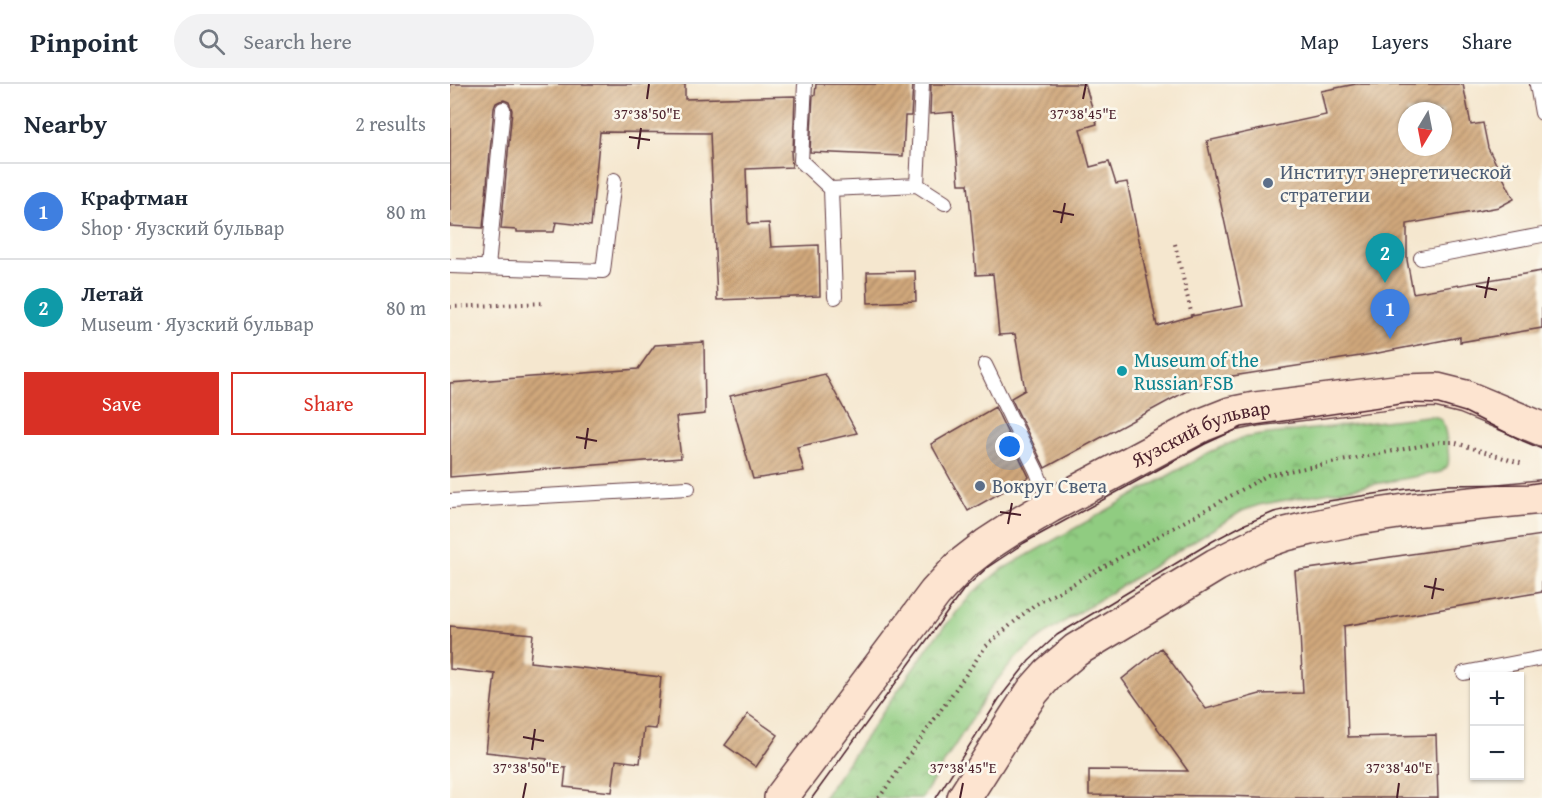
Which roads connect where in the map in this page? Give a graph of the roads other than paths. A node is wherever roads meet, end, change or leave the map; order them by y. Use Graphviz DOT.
graph roads {
  1 [pos="805,84"];
  2 [pos="922,84"];
  3 [pos="1537,85"];
  4 [pos="503,109"];
  5 [pos="1542,112"];
  6 [pos="614,180"];
  7 [pos="917,185"];
  8 [pos="831,189"];
  9 [pos="945,203"];
  10 [pos="1542,236"];
  11 [pos="1421,258"];
  12 [pos="450,266"];
  13 [pos="488,267"];
  14 [pos="835,297"];
  15 [pos="985,364"];
  16 [pos="1542,429"];
  17 [pos="687,488"];
  18 [pos="1542,497"];
  19 [pos="450,501"];
  20 [pos="1050,506"];
  21 [pos="1542,658"];
  22 [pos="1464,673"];
  23 [pos="781,798"];
  24 [pos="964,798"];
  1 -- 8 [label="lane"];
  2 -- 7 [label="lane"];
  3 -- 5 [label="lane"];
  4 -- 13 [label="lane"];
  6 -- 13 [label="lane"];
  7 -- 8 [label="lane"];
  7 -- 9 [label="lane"];
  8 -- 14 [label="lane"];
  10 -- 11 [label="lane"];
  12 -- 13 [label="lane"];
  15 -- 20 [label="lane"];
  16 -- 20 [label="main road, Яузский бульвар"];
  17 -- 19 [label="lane"];
  18 -- 24 [label="main road"];
  20 -- 23 [label="main road, Яузский бульвар"];
  21 -- 22 [label="lane"];
}
